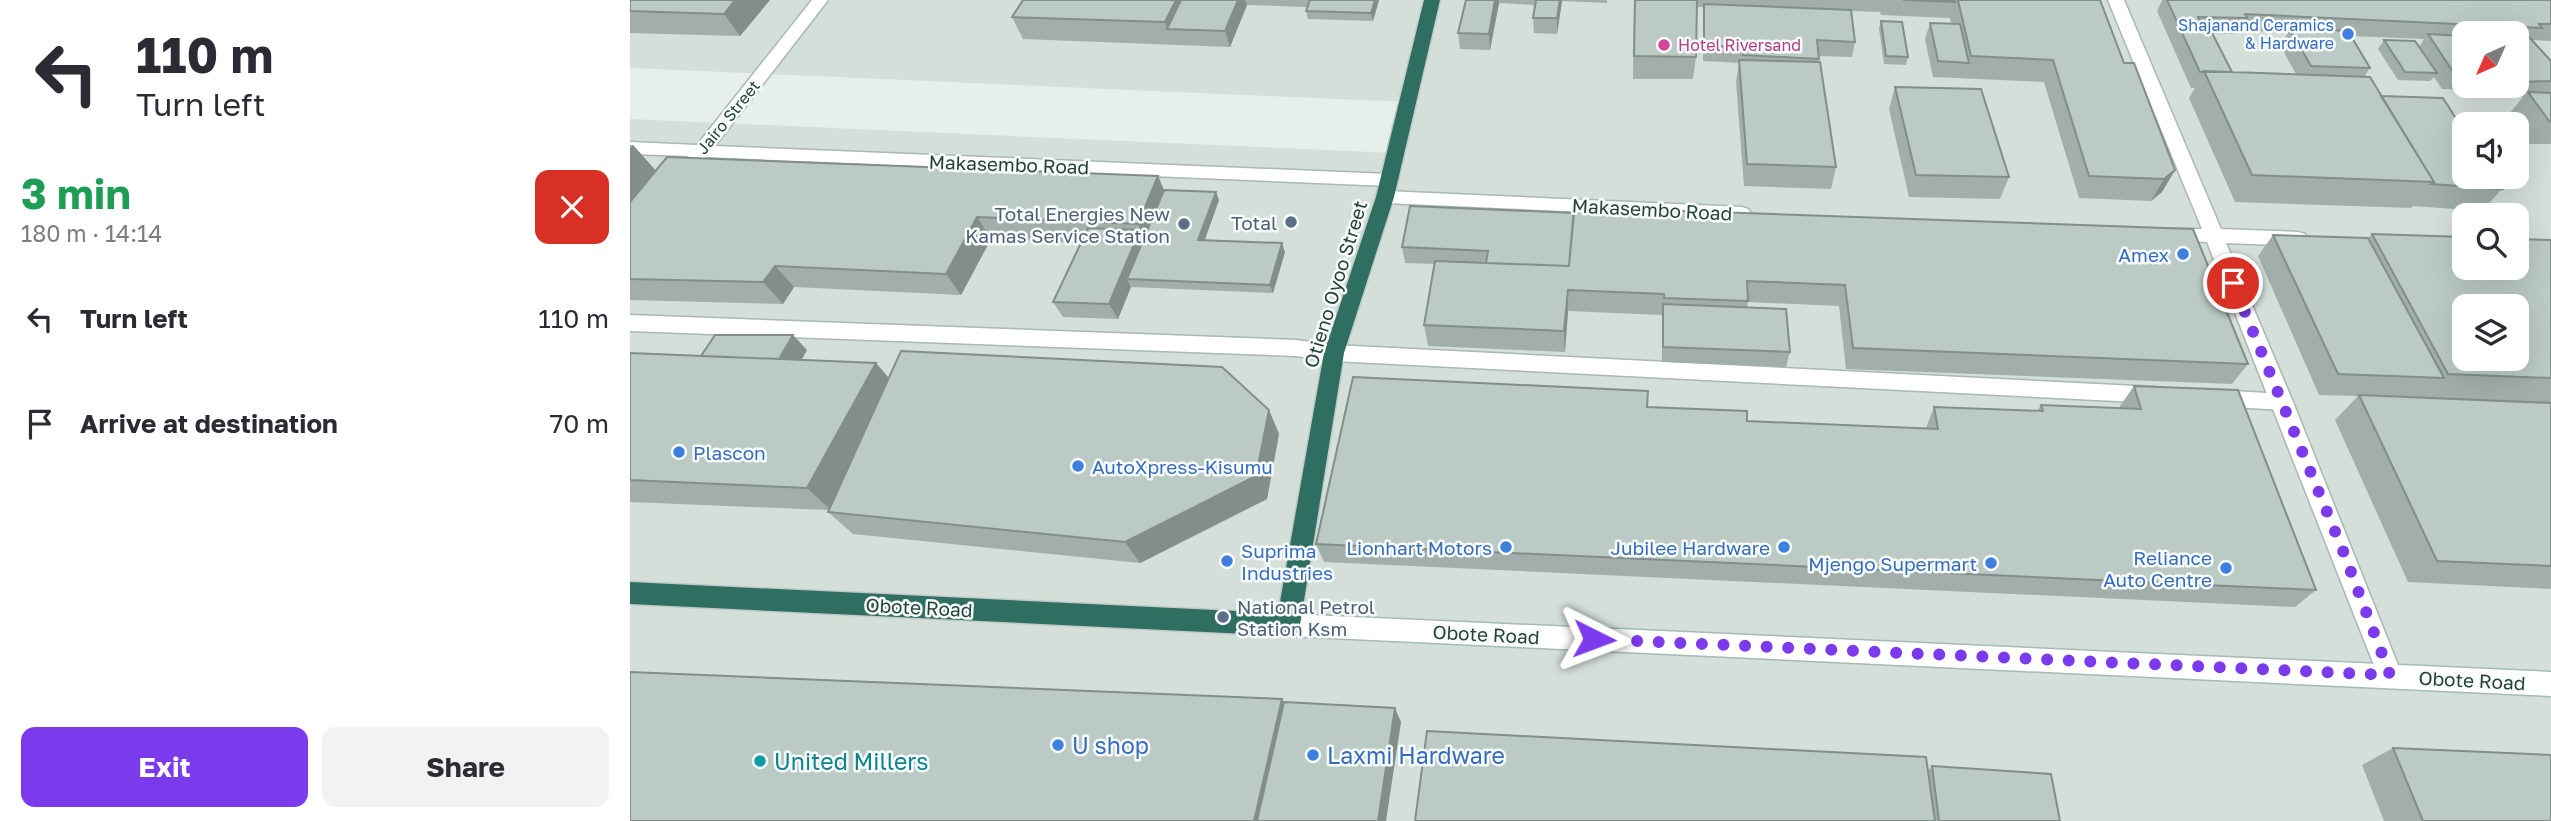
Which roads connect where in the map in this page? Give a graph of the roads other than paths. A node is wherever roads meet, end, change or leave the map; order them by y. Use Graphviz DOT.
graph roads {
  1 [pos="820,0"];
  2 [pos="1432,0"];
  3 [pos="2116,0"];
  4 [pos="630,148"];
  5 [pos="702,151"];
  6 [pos="684,171"];
  7 [pos="1387,189"];
  8 [pos="1755,214"];
  9 [pos="2146,232"];
  10 [pos="2214,236"];
  11 [pos="2318,240"];
  12 [pos="630,323"];
  13 [pos="1334,352"];
  14 [pos="2283,402"];
  15 [pos="630,593"];
  16 [pos="1287,625"];
  17 [pos="2390,675"];
  18 [pos="2551,684"];
  1 -- 5 [label="street, Jairo Street"];
  2 -- 7 [label="highway, Otieno Oyoo Street"];
  3 -- 10 [label="street"];
  4 -- 5 [label="street, Makasembo Road"];
  5 -- 6 [label="street, Jairo Street"];
  5 -- 7 [label="street, Makasembo Road"];
  7 -- 8 [label="street, Makasembo Road"];
  7 -- 13 [label="highway, Otieno Oyoo Street"];
  9 -- 10 [label="street"];
  10 -- 11 [label="street"];
  10 -- 14 [label="street"];
  12 -- 13 [label="street"];
  13 -- 14 [label="street"];
  13 -- 16 [label="highway, Otieno Oyoo Street"];
  14 -- 17 [label="street"];
  15 -- 16 [label="highway, Obote Road"];
  16 -- 17 [label="street, Obote Road"];
  17 -- 18 [label="street, Obote Road"];
}
